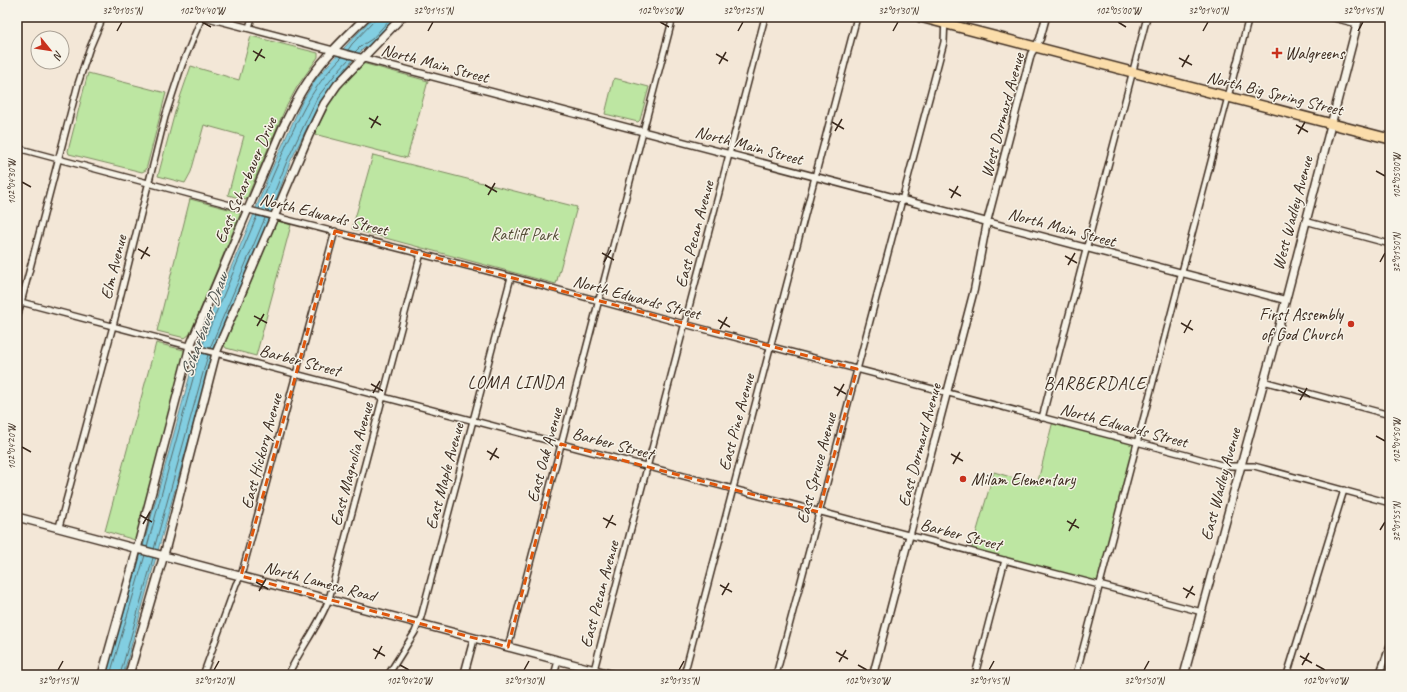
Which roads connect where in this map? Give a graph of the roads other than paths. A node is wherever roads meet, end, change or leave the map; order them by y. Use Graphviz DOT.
graph roads {
  1 [pos="104,17"];
  2 [pos="202,17"];
  3 [pos="206,17"];
  4 [pos="252,17"];
  5 [pos="366,17"];
  6 [pos="402,17"];
  7 [pos="673,17"];
  8 [pos="765,17"];
  9 [pos="857,17"];
  10 [pos="920,17"];
  11 [pos="1046,17"];
  12 [pos="1147,17"];
  13 [pos="1249,17"];
  14 [pos="1330,17"];
  15 [pos="945,20"];
  16 [pos="1358,21"];
  17 [pos="249,28"];
  18 [pos="1036,47"];
  19 [pos="332,50"];
  20 [pos="362,58"];
  21 [pos="1133,72"];
  22 [pos="1228,98"];
  23 [pos="1331,124"];
  24 [pos="643,132"];
  25 [pos="1390,139"];
  26 [pos="17,148"];
  27 [pos="729,154"];
  28 [pos="59,158"];
  29 [pos="816,177"];
  30 [pos="149,183"];
  31 [pos="902,199"];
  32 [pos="248,210"];
  33 [pos="275,216"];
  34 [pos="987,222"];
  35 [pos="1305,222"];
  36 [pos="335,231"];
  37 [pos="1390,244"];
  38 [pos="1087,248"];
  39 [pos="421,253"];
  40 [pos="1182,273"];
  41 [pos="511,277"];
  42 [pos="1285,300"];
  43 [pos="19,301"];
  44 [pos="598,301"];
  45 [pos="17,318"];
  46 [pos="684,324"];
  47 [pos="113,326"];
  48 [pos="190,346"];
  49 [pos="770,347"];
  50 [pos="216,353"];
  51 [pos="857,369"];
  52 [pos="296,374"];
  53 [pos="1263,381"];
  54 [pos="947,393"];
  55 [pos="383,397"];
  56 [pos="1390,415"];
  57 [pos="1042,418"];
  58 [pos="473,420"];
  59 [pos="1136,443"];
  60 [pos="561,444"];
  61 [pos="647,466"];
  62 [pos="1240,466"];
  63 [pos="734,489"];
  64 [pos="1344,490"];
  65 [pos="1390,502"];
  66 [pos="820,512"];
  67 [pos="17,516"];
  68 [pos="59,527"];
  69 [pos="910,535"];
  70 [pos="138,548"];
  71 [pos="162,555"];
  72 [pos="1005,560"];
  73 [pos="241,576"];
  74 [pos="1100,585"];
  75 [pos="329,599"];
  76 [pos="1202,612"];
  77 [pos="419,623"];
  78 [pos="474,638"];
  79 [pos="1390,645"];
  80 [pos="508,647"];
  81 [pos="558,660"];
  82 [pos="594,670"];
  83 [pos="102,675"];
  84 [pos="129,675"];
  85 [pos="203,675"];
  86 [pos="288,675"];
  87 [pos="388,675"];
  88 [pos="464,675"];
  89 [pos="554,675"];
  90 [pos="614,675"];
  91 [pos="684,675"];
  92 [pos="776,675"];
  93 [pos="873,675"];
  94 [pos="975,675"];
  95 [pos="1076,675"];
  96 [pos="1184,675"];
  97 [pos="1287,675"];
  98 [pos="1379,675"];
  1 -- 28 [label="street"];
  2 -- 30 [label="street, Elm Avenue"];
  3 -- 17 [label="street, North Main Street"];
  4 -- 17 [label="street"];
  5 -- 19 [label="main road, East Scharbauer Drive"];
  6 -- 20 [label="main road"];
  7 -- 24 [label="street, East Oak Avenue"];
  8 -- 27 [label="street, East Pecan Avenue"];
  9 -- 29 [label="street, East Pine Avenue"];
  10 -- 15 [label="highway, North Big Spring Street"];
  11 -- 18 [label="street, West Dormard Avenue"];
  12 -- 21 [label="street"];
  13 -- 22 [label="street"];
  14 -- 16 [label="street"];
  15 -- 18 [label="highway, North Big Spring Street"];
  15 -- 31 [label="street, East Spruce Avenue"];
  16 -- 23 [label="main road, West Wadley Avenue"];
  17 -- 19 [label="street, North Main Street"];
  18 -- 21 [label="highway, North Big Spring Street"];
  18 -- 34 [label="street, West Dormard Avenue"];
  19 -- 20 [label="street, North Main Street"];
  19 -- 32 [label="main road, East Scharbauer Drive"];
  20 -- 24 [label="street, North Main Street"];
  20 -- 33 [label="main road"];
  21 -- 22 [label="highway, North Big Spring Street"];
  21 -- 38 [label="street"];
  22 -- 23 [label="highway, North Big Spring Street"];
  22 -- 40 [label="street"];
  23 -- 25 [label="highway, North Big Spring Street"];
  23 -- 35 [label="main road, West Wadley Avenue"];
  24 -- 27 [label="street, North Main Street"];
  24 -- 44 [label="street, East Oak Avenue"];
  26 -- 28 [label="street, North Edwards Street"];
  27 -- 29 [label="street, North Main Street"];
  27 -- 46 [label="street, East Pecan Avenue"];
  28 -- 30 [label="street, North Edwards Street"];
  28 -- 43 [label="street"];
  29 -- 31 [label="street, North Main Street"];
  29 -- 49 [label="street, East Pine Avenue"];
  30 -- 32 [label="street, North Edwards Street"];
  30 -- 47 [label="street, Elm Avenue"];
  31 -- 34 [label="street, North Main Street"];
  31 -- 51 [label="street, East Spruce Avenue"];
  32 -- 33 [label="street, North Edwards Street"];
  32 -- 48 [label="main road, East Scharbauer Drive"];
  33 -- 36 [label="street, North Edwards Street"];
  33 -- 50 [label="main road"];
  34 -- 38 [label="street, North Main Street"];
  34 -- 54 [label="street, East Dormard Avenue"];
  35 -- 37 [label="street"];
  35 -- 42 [label="main road, West Wadley Avenue"];
  36 -- 39 [label="street, North Edwards Street"];
  36 -- 52 [label="street, East Hickory Avenue"];
  38 -- 40 [label="street, North Main Street"];
  38 -- 57 [label="street"];
  39 -- 41 [label="street, North Edwards Street"];
  39 -- 55 [label="street, East Magnolia Avenue"];
  40 -- 42 [label="street, North Main Street"];
  40 -- 59 [label="street"];
  41 -- 44 [label="street, North Edwards Street"];
  41 -- 58 [label="street, East Maple Avenue"];
  42 -- 53 [label="main road, East Wadley Avenue"];
  43 -- 45 [label="street"];
  43 -- 47 [label="street, Barber Street"];
  44 -- 46 [label="street, North Edwards Street"];
  44 -- 60 [label="street, East Oak Avenue"];
  46 -- 49 [label="street, North Edwards Street"];
  46 -- 61 [label="street, East Pecan Avenue"];
  47 -- 48 [label="street, Barber Street"];
  47 -- 68 [label="street, Elm Avenue"];
  48 -- 50 [label="street, Barber Street"];
  48 -- 70 [label="main road, East Scharbauer Drive"];
  49 -- 51 [label="street, North Edwards Street"];
  49 -- 63 [label="street, East Pine Avenue"];
  50 -- 52 [label="street, Barber Street"];
  50 -- 71 [label="main road"];
  51 -- 54 [label="street, North Edwards Street"];
  51 -- 66 [label="street, East Spruce Avenue"];
  52 -- 55 [label="street, Barber Street"];
  52 -- 73 [label="street, East Hickory Avenue"];
  53 -- 56 [label="street"];
  53 -- 62 [label="main road, East Wadley Avenue"];
  54 -- 57 [label="street, North Edwards Street"];
  54 -- 69 [label="street, East Dormard Avenue"];
  55 -- 58 [label="street, Barber Street"];
  55 -- 75 [label="street, East Magnolia Avenue"];
  57 -- 59 [label="street, North Edwards Street"];
  58 -- 60 [label="street, Barber Street"];
  58 -- 77 [label="street, East Maple Avenue"];
  59 -- 62 [label="street, North Edwards Street"];
  59 -- 74 [label="street"];
  60 -- 61 [label="street, Barber Street"];
  60 -- 80 [label="street, East Oak Avenue"];
  61 -- 63 [label="street, Barber Street"];
  61 -- 82 [label="street, East Pecan Avenue"];
  62 -- 64 [label="street, North Edwards Street"];
  62 -- 76 [label="main road, East Wadley Avenue"];
  63 -- 66 [label="street, Barber Street"];
  63 -- 91 [label="street, East Pine Avenue"];
  64 -- 65 [label="street, North Edwards Street"];
  64 -- 97 [label="street"];
  66 -- 69 [label="street, Barber Street"];
  66 -- 92 [label="street, East Spruce Avenue"];
  67 -- 68 [label="main road, North Lamesa Road"];
  68 -- 70 [label="main road, North Lamesa Road"];
  69 -- 72 [label="street, Barber Street"];
  69 -- 93 [label="street, East Dormard Avenue"];
  70 -- 71 [label="main road, North Lamesa Road"];
  70 -- 83 [label="main road, East Scharbauer Drive"];
  71 -- 73 [label="main road, North Lamesa Road"];
  71 -- 84 [label="main road"];
  72 -- 74 [label="street, Barber Street"];
  72 -- 94 [label="street"];
  73 -- 75 [label="main road, North Lamesa Road"];
  73 -- 85 [label="street, East Hickory Avenue"];
  74 -- 76 [label="street, Barber Street"];
  74 -- 95 [label="street"];
  75 -- 77 [label="main road, North Lamesa Road"];
  75 -- 86 [label="street, East Magnolia Avenue"];
  76 -- 96 [label="main road, East Wadley Avenue"];
  77 -- 78 [label="main road, North Lamesa Road"];
  77 -- 87 [label="street, East Maple Avenue"];
  78 -- 80 [label="main road, North Lamesa Road"];
  78 -- 88 [label="street"];
  79 -- 98 [label="street"];
  80 -- 81 [label="main road, North Lamesa Road"];
  81 -- 82 [label="main road, North Lamesa Road"];
  81 -- 89 [label="street, East Pecan Avenue"];
  82 -- 90 [label="main road, North Lamesa Road"];
}
